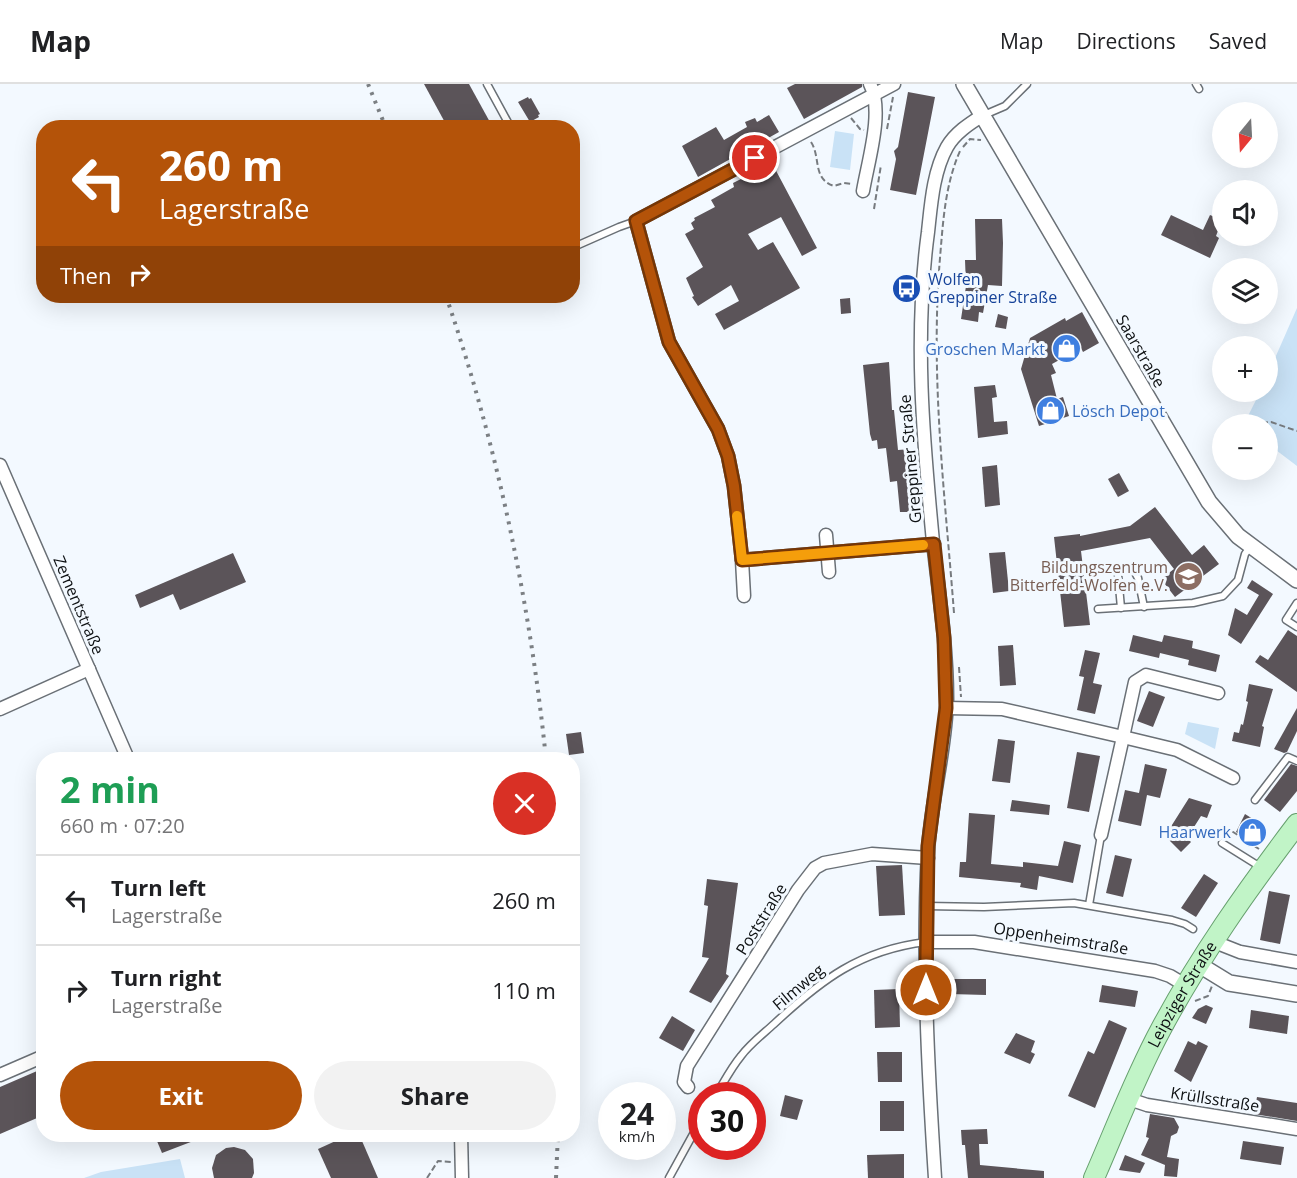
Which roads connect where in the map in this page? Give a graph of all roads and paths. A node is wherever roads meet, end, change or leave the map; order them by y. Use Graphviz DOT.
graph roads {
  1 [pos="487,84"];
  2 [pos="894,84"];
  3 [pos="964,84"];
  4 [pos="1027,84"];
  5 [pos="872,89"];
  6 [pos="845,110"];
  7 [pos="983,115"];
  8 [pos="507,120"];
  9 [pos="805,132"];
  10 [pos="873,132"];
  11 [pos="986,140"];
  12 [pos="863,189"];
  13 [pos="636,221"];
  14 [pos="580,244"];
  15 [pos="1278,424"];
  16 [pos="1297,431"];
  17 [pos="0,465"];
  18 [pos="826,535"];
  19 [pos="934,544"];
  20 [pos="1250,546"];
  21 [pos="827,554"];
  22 [pos="742,560"];
  23 [pos="829,572"];
  24 [pos="1297,580"];
  25 [pos="744,596"];
  26 [pos="1297,603"];
  27 [pos="1144,607"];
  28 [pos="1121,608"];
  29 [pos="1098,609"];
  30 [pos="955,621"];
  31 [pos="1297,627"];
  32 [pos="959,667"];
  33 [pos="89,669"];
  34 [pos="1218,693"];
  35 [pos="946,708"];
  36 [pos="0,709"];
  37 [pos="962,709"];
  38 [pos="1123,737"];
  39 [pos="125,752"];
  40 [pos="1297,761"];
  41 [pos="1233,778"];
  42 [pos="1255,800"];
  43 [pos="1297,824"];
  44 [pos="1101,835"];
  45 [pos="1222,843"];
  46 [pos="928,858"];
  47 [pos="1263,869"];
  48 [pos="1089,905"];
  49 [pos="927,906"];
  50 [pos="1193,929"];
  51 [pos="1212,941"];
  52 [pos="927,942"];
  53 [pos="1297,962"];
  54 [pos="1198,964"];
  55 [pos="1217,977"];
  56 [pos="1189,994"];
  57 [pos="1297,994"];
  58 [pos="36,1059"];
  59 [pos="0,1075"];
  60 [pos="724,1082"];
  61 [pos="688,1087"];
  62 [pos="1129,1099"];
  63 [pos="1297,1129"];
  64 [pos="461,1142"];
  65 [pos="688,1143"];
  66 [pos="461,1162"];
  67 [pos="427,1178"];
  68 [pos="462,1178"];
  69 [pos="669,1178"];
  70 [pos="935,1178"];
  71 [pos="1094,1178"];
  1 -- 8 [label="lane"];
  2 -- 5 [label="street"];
  3 -- 7 [label="street, Saarstraße"];
  4 -- 7 [label="lane"];
  5 -- 6 [label="street"];
  5 -- 10 [label="street"];
  6 -- 9 [label="street"];
  6 -- 10 [label="path"];
  7 -- 19 [label="street, Greppiner Straße"];
  7 -- 20 [label="street, Saarstraße"];
  9 -- 12 [label="path"];
  9 -- 13 [label="street"];
  10 -- 12 [label="street"];
  11 -- 30 [label="path"];
  13 -- 14 [label="lane"];
  13 -- 22 [label="street"];
  15 -- 16 [label="path"];
  17 -- 33 [label="street, Zementstraße"];
  18 -- 21 [label="street"];
  19 -- 21 [label="street"];
  19 -- 35 [label="street, Greppiner Straße"];
  20 -- 24 [label="street, Saarstraße"];
  20 -- 27 [label="lane"];
  21 -- 22 [label="street"];
  21 -- 23 [label="street"];
  22 -- 25 [label="street"];
  26 -- 31 [label="lane"];
  27 -- 28 [label="lane"];
  27 -- 28 [label="lane"];
  28 -- 29 [label="lane"];
  32 -- 37 [label="path"];
  33 -- 36 [label="street"];
  33 -- 39 [label="street, Zementstraße"];
  34 -- 38 [label="street"];
  35 -- 37 [label="street"];
  35 -- 46 [label="street, Greppiner Straße"];
  37 -- 38 [label="street"];
  38 -- 41 [label="street"];
  38 -- 44 [label="street"];
  40 -- 42 [label="lane"];
  43 -- 47 [label="main road, Leipziger Straße"];
  44 -- 48 [label="lane"];
  45 -- 47 [label="lane"];
  46 -- 49 [label="street, Greppiner Straße"];
  46 -- 61 [label="street, Poststraße"];
  47 -- 51 [label="main road, Leipziger Straße"];
  48 -- 49 [label="lane"];
  48 -- 50 [label="lane"];
  49 -- 52 [label="street, Greppiner Straße"];
  51 -- 53 [label="street"];
  51 -- 54 [label="main road, Leipziger Straße"];
  52 -- 56 [label="street, Oppenheimstraße"];
  52 -- 60 [label="lane, Filmweg"];
  52 -- 70 [label="street, Greppiner Straße"];
  54 -- 55 [label="street"];
  54 -- 56 [label="main road, Leipziger Straße"];
  55 -- 56 [label="path"];
  55 -- 57 [label="street"];
  56 -- 62 [label="main road, Leipziger Straße"];
  58 -- 59 [label="street"];
  62 -- 63 [label="street, Krüllsstraße"];
  62 -- 71 [label="main road, Leipziger Straße"];
  64 -- 66 [label="street"];
  65 -- 69 [label="lane"];
  66 -- 67 [label="path"];
  66 -- 68 [label="street"];
}
